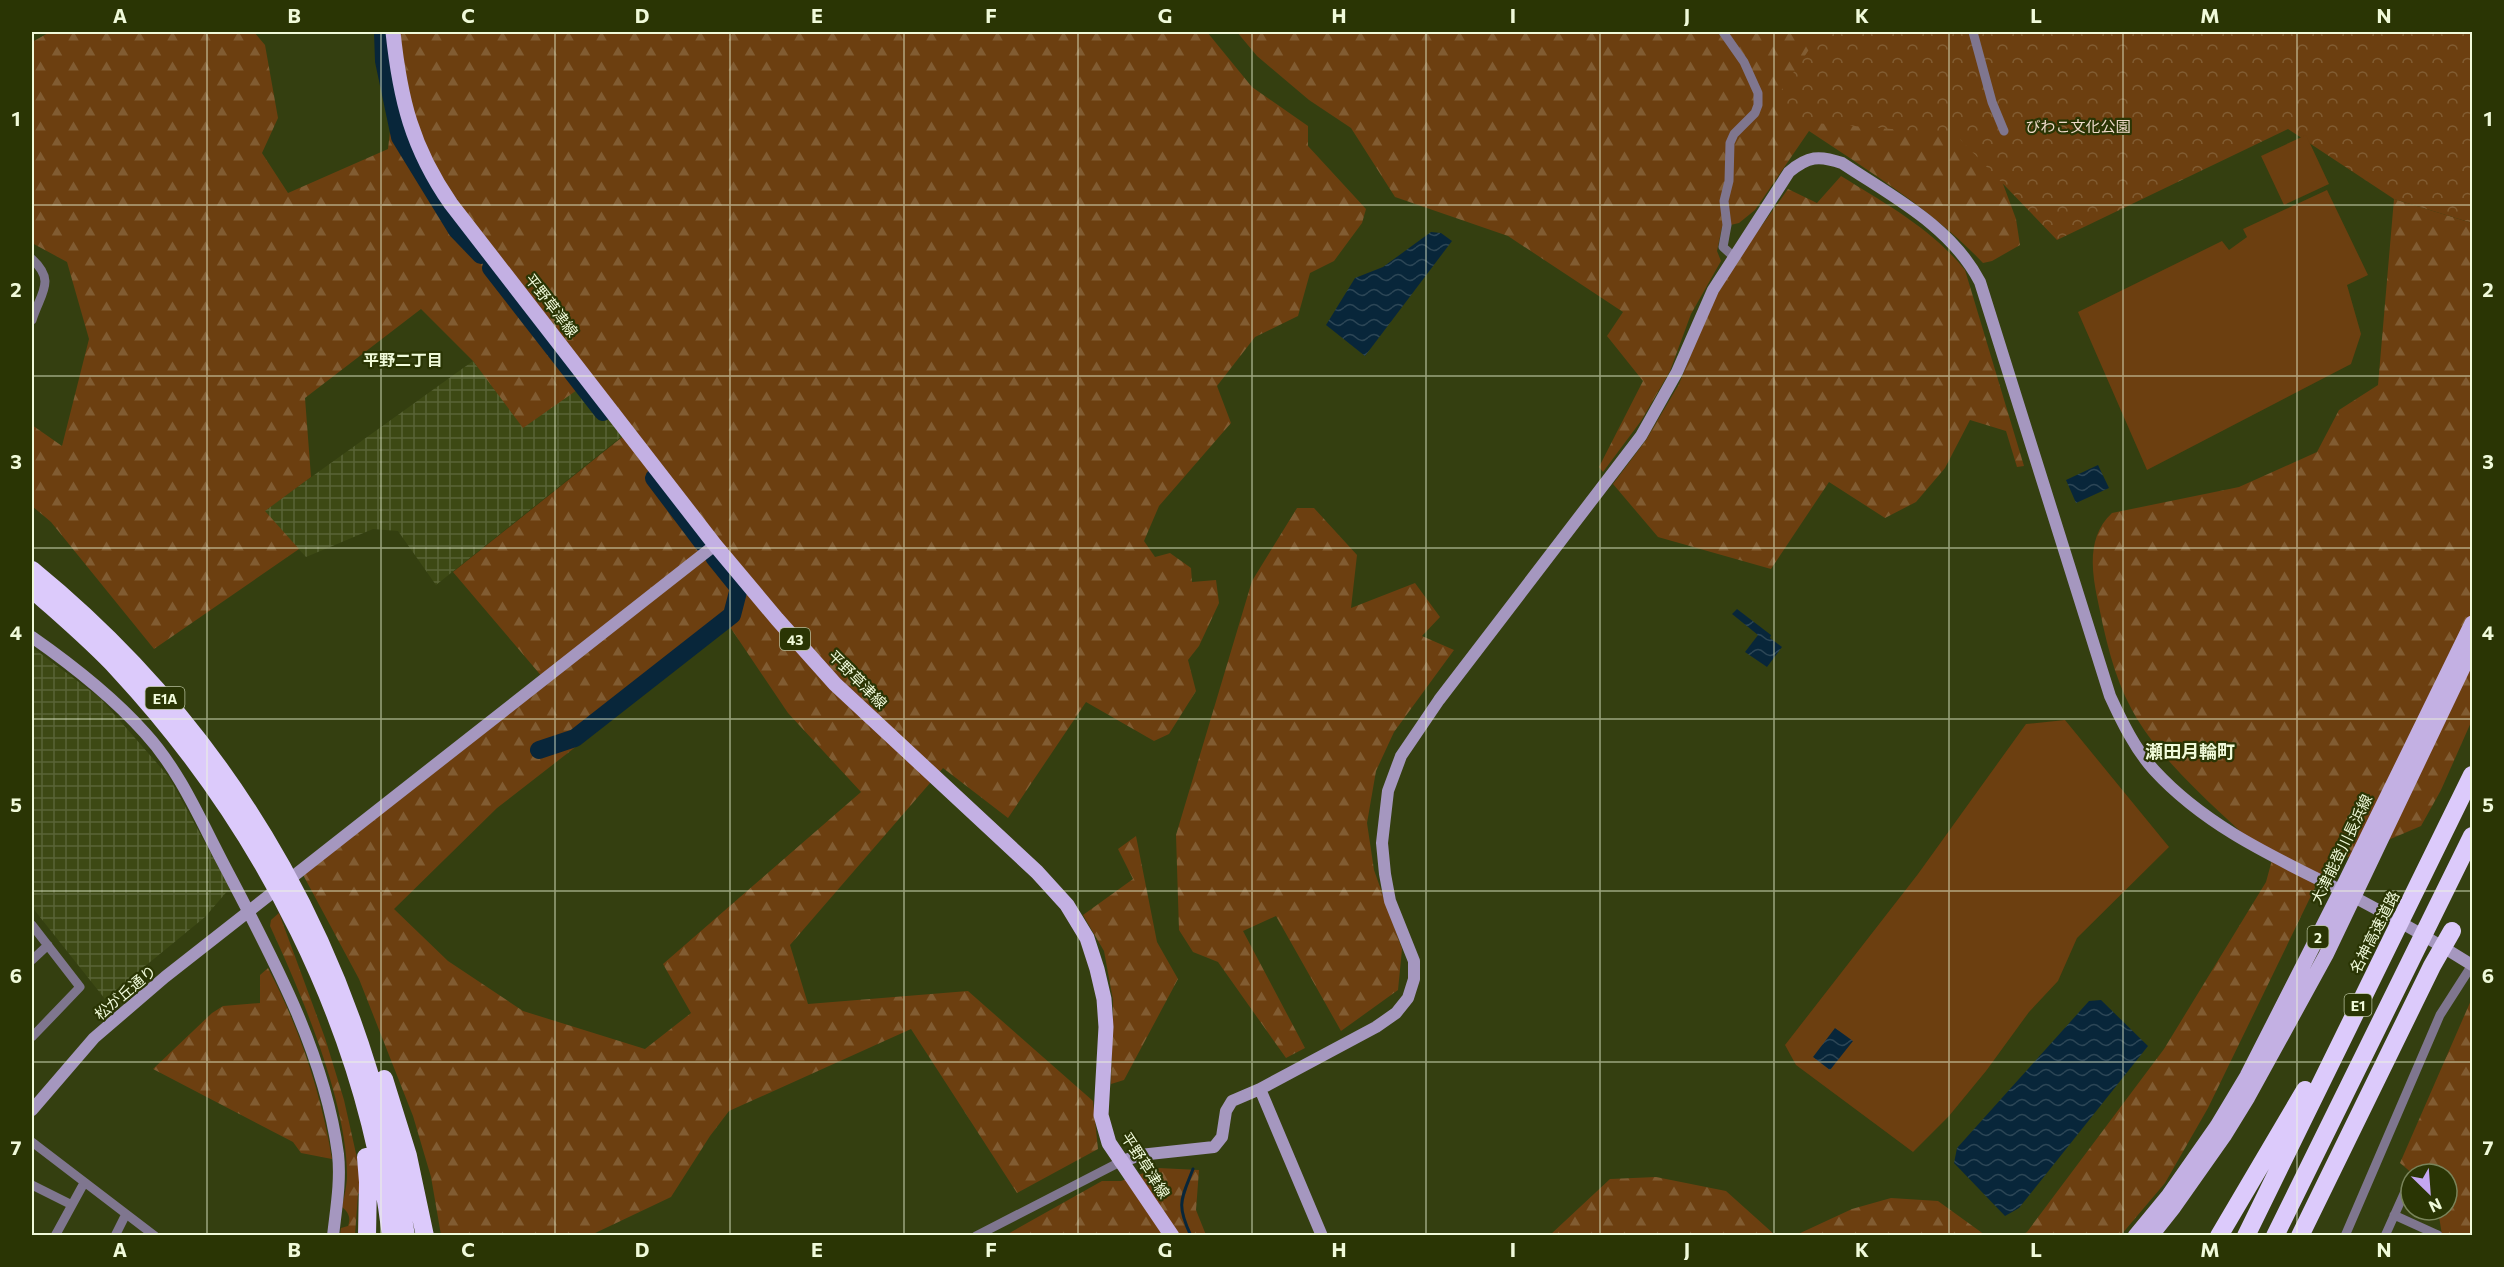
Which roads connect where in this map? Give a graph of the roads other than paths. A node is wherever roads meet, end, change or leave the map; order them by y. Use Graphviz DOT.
graph roads {
  1 [pos="393,32"];
  2 [pos="1723,32"];
  3 [pos="1973,32"];
  4 [pos="2004,131"];
  5 [pos="1733,256"];
  6 [pos="32,259"];
  7 [pos="32,317"];
  8 [pos="715,545"];
  9 [pos="32,570"];
  10 [pos="32,589"];
  11 [pos="2472,623"];
  12 [pos="32,637"];
  13 [pos="2472,649"];
  14 [pos="2472,775"];
  15 [pos="2472,836"];
  16 [pos="265,852"];
  17 [pos="2347,894"];
  18 [pos="250,911"];
  19 [pos="300,918"];
  20 [pos="32,925"];
  21 [pos="2452,931"];
  22 [pos="48,945"];
  23 [pos="32,960"];
  24 [pos="2472,965"];
  25 [pos="2369,984"];
  26 [pos="32,1037"];
  27 [pos="1260,1089"];
  28 [pos="32,1110"];
  29 [pos="32,1142"];
  30 [pos="1120,1162"];
  31 [pos="84,1183"];
  32 [pos="32,1185"];
  33 [pos="2399,1204"];
  34 [pos="72,1205"];
  35 [pos="126,1214"];
  36 [pos="2394,1215"];
  37 [pos="2438,1235"];
  38 [pos="55,1236"];
  39 [pos="115,1236"];
  40 [pos="155,1236"];
  41 [pos="333,1236"];
  42 [pos="367,1236"];
  43 [pos="391,1236"];
  44 [pos="406,1236"];
  45 [pos="425,1236"];
  46 [pos="976,1236"];
  47 [pos="1172,1236"];
  48 [pos="1322,1236"];
  49 [pos="2135,1236"];
  50 [pos="2151,1236"];
  51 [pos="2219,1236"];
  52 [pos="2246,1236"];
  53 [pos="2275,1236"];
  54 [pos="2300,1236"];
  55 [pos="2345,1236"];
  56 [pos="2385,1236"];
  1 -- 8 [label="main road, 平野草津線 / 43"];
  2 -- 5 [label="street"];
  3 -- 4 [label="street"];
  5 -- 17 [label="street"];
  5 -- 27 [label="street"];
  6 -- 7 [label="street"];
  8 -- 18 [label="street, 松が丘通り"];
  8 -- 30 [label="main road, 平野草津線 / 43"];
  9 -- 16 [label="highway, E1A"];
  10 -- 16 [label="highway, E1A"];
  11 -- 17 [label="main road, 大津能登川長浜線 / 2"];
  12 -- 18 [label="street"];
  13 -- 17 [label="main road, 大津能登川長浜線 / 2"];
  14 -- 25 [label="highway, 名神高速道路 / E1"];
  15 -- 53 [label="highway, E1"];
  16 -- 19 [label="highway, E1A"];
  17 -- 24 [label="street"];
  17 -- 49 [label="main road, 大津能登川長浜線 / 2"];
  17 -- 50 [label="main road, 大津能登川長浜線 / 2"];
  18 -- 28 [label="street, 松が丘通り"];
  18 -- 41 [label="street"];
  19 -- 42 [label="highway"];
  19 -- 43 [label="highway, E1A"];
  19 -- 44 [label="highway, E1A"];
  19 -- 45 [label="highway"];
  20 -- 22 [label="street"];
  21 -- 54 [label="highway"];
  22 -- 23 [label="street"];
  22 -- 26 [label="street"];
  24 -- 55 [label="street"];
  25 -- 51 [label="highway"];
  25 -- 52 [label="highway, 名神高速道路 / E1"];
  27 -- 30 [label="street"];
  27 -- 48 [label="street"];
  29 -- 31 [label="street"];
  30 -- 46 [label="street"];
  30 -- 47 [label="main road, 平野草津線 / 43"];
  31 -- 34 [label="street"];
  31 -- 35 [label="street"];
  32 -- 34 [label="street"];
  33 -- 36 [label="street"];
  34 -- 38 [label="street"];
  35 -- 39 [label="street"];
  35 -- 40 [label="street"];
  36 -- 37 [label="street"];
  36 -- 56 [label="street"];
}
